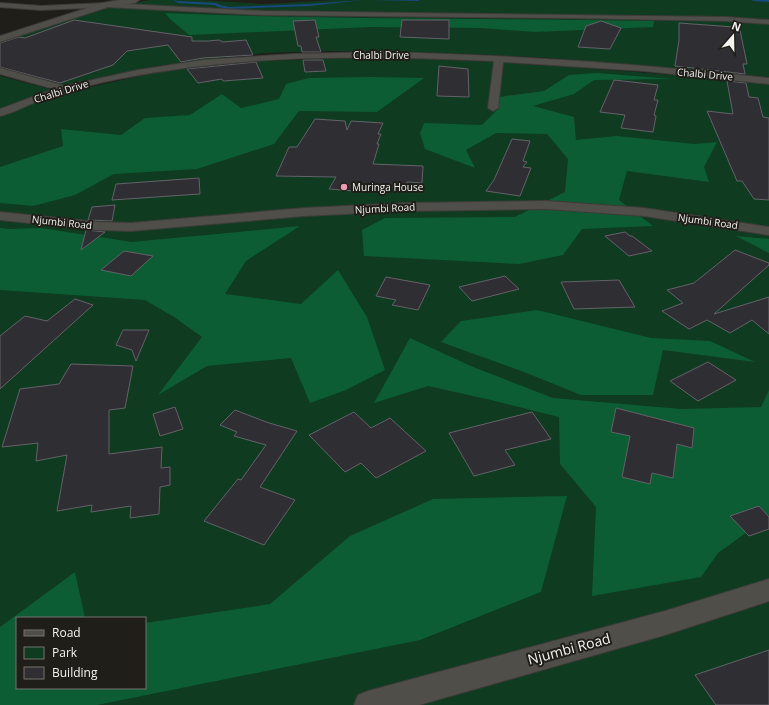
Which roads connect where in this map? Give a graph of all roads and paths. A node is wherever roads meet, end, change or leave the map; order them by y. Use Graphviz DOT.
graph roads {
  1 [pos="136,0"];
  2 [pos="0,5"];
  3 [pos="106,5"];
  4 [pos="769,22"];
  5 [pos="0,39"];
  6 [pos="386,47"];
  7 [pos="394,55"];
  8 [pos="499,58"];
  9 [pos="0,71"];
  10 [pos="769,81"];
  11 [pos="64,89"];
  12 [pos="493,108"];
  13 [pos="0,113"];
  14 [pos="0,216"];
  15 [pos="769,230"];
  16 [pos="769,590"];
  17 [pos="368,705"];
  1 -- 3 [label="street"];
  2 -- 3 [label="street"];
  3 -- 4 [label="street"];
  3 -- 5 [label="street"];
  6 -- 7 [label="street"];
  7 -- 8 [label="street, Chalbi Drive"];
  7 -- 11 [label="street, Chalbi Drive"];
  8 -- 10 [label="street, Chalbi Drive"];
  8 -- 12 [label="street"];
  9 -- 11 [label="street"];
  11 -- 13 [label="street, Chalbi Drive"];
  14 -- 15 [label="street, Njumbi Road"];
  16 -- 17 [label="street, Njumbi Road"];
}
